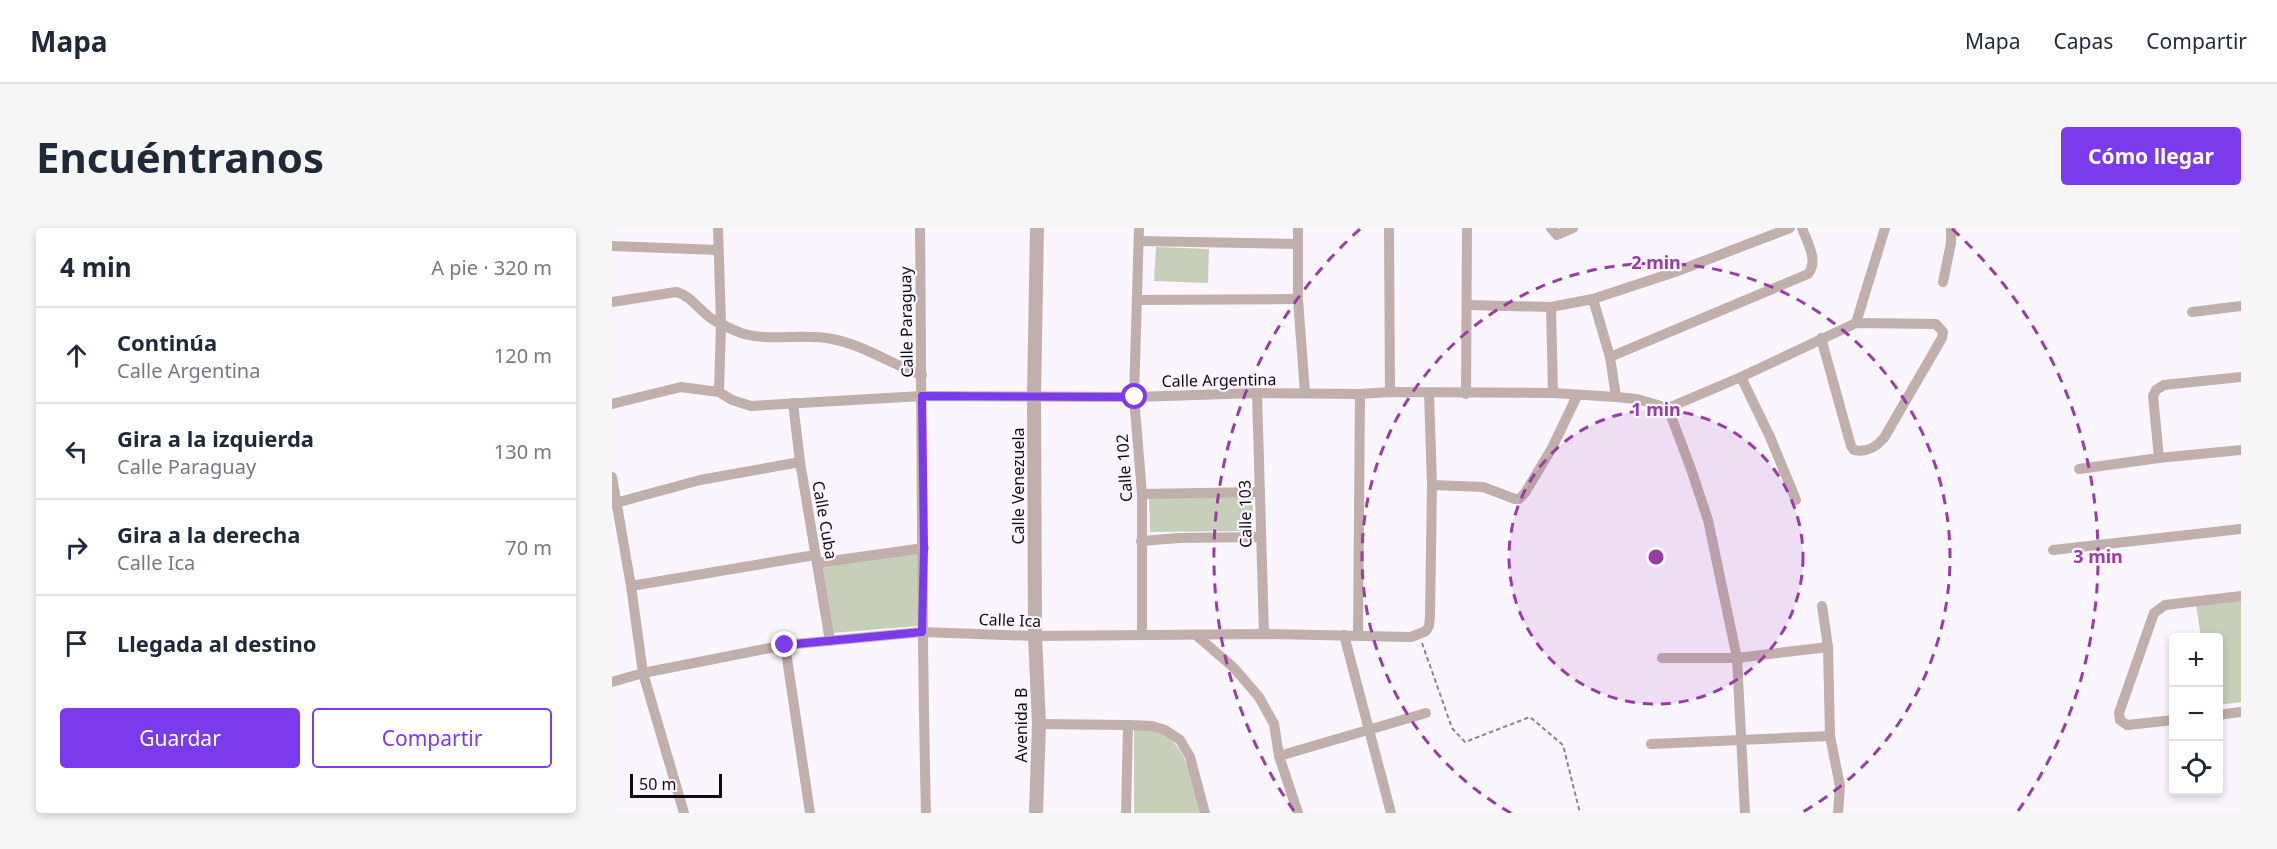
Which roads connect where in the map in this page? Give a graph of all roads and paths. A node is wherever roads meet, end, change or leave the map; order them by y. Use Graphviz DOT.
graph roads {
  1 [pos="718,228"];
  2 [pos="920,228"];
  3 [pos="1037,228"];
  4 [pos="1139,228"];
  5 [pos="1298,228"];
  6 [pos="1389,228"];
  7 [pos="1467,228"];
  8 [pos="1551,228"];
  9 [pos="1574,228"];
  10 [pos="1802,228"];
  11 [pos="1885,228"];
  12 [pos="1952,228"];
  13 [pos="1786,229"];
  14 [pos="1140,241"];
  15 [pos="1298,244"];
  16 [pos="612,246"];
  17 [pos="718,250"];
  18 [pos="1943,282"];
  19 [pos="1298,299"];
  20 [pos="1593,299"];
  21 [pos="1138,300"];
  22 [pos="612,302"];
  23 [pos="1467,305"];
  24 [pos="2241,306"];
  25 [pos="1551,308"];
  26 [pos="2192,312"];
  27 [pos="1856,323"];
  28 [pos="721,324"];
  29 [pos="1821,338"];
  30 [pos="1610,357"];
  31 [pos="922,375"];
  32 [pos="1741,377"];
  33 [pos="2241,377"];
  34 [pos="719,392"];
  35 [pos="1390,392"];
  36 [pos="1257,393"];
  37 [pos="1305,393"];
  38 [pos="1429,393"];
  39 [pos="1553,393"];
  40 [pos="1360,394"];
  41 [pos="1466,394"];
  42 [pos="922,396"];
  43 [pos="1034,396"];
  44 [pos="1577,396"];
  45 [pos="1134,397"];
  46 [pos="1616,397"];
  47 [pos="793,403"];
  48 [pos="612,404"];
  49 [pos="1668,408"];
  50 [pos="2241,450"];
  51 [pos="2159,458"];
  52 [pos="800,462"];
  53 [pos="2079,469"];
  54 [pos="612,477"];
  55 [pos="1432,485"];
  56 [pos="1260,492"];
  57 [pos="1142,494"];
  58 [pos="1796,500"];
  59 [pos="614,504"];
  60 [pos="2241,529"];
  61 [pos="1260,537"];
  62 [pos="1141,541"];
  63 [pos="924,548"];
  64 [pos="2053,550"];
  65 [pos="816,559"];
  66 [pos="631,586"];
  67 [pos="2241,596"];
  68 [pos="1822,606"];
  69 [pos="922,632"];
  70 [pos="1264,634"];
  71 [pos="1142,635"];
  72 [pos="1197,635"];
  73 [pos="1344,635"];
  74 [pos="1358,635"];
  75 [pos="1035,636"];
  76 [pos="1415,636"];
  77 [pos="830,641"];
  78 [pos="785,645"];
  79 [pos="1828,647"];
  80 [pos="1662,658"];
  81 [pos="1737,658"];
  82 [pos="643,673"];
  83 [pos="612,682"];
  84 [pos="1426,712"];
  85 [pos="2241,712"];
  86 [pos="2223,714"];
  87 [pos="2169,721"];
  88 [pos="1039,724"];
  89 [pos="1128,724"];
  90 [pos="1367,729"];
  91 [pos="1830,736"];
  92 [pos="1741,740"];
  93 [pos="1651,744"];
  94 [pos="1279,756"];
  95 [pos="684,813"];
  96 [pos="810,813"];
  97 [pos="927,813"];
  98 [pos="1036,813"];
  99 [pos="1126,813"];
  100 [pos="1204,813"];
  101 [pos="1298,813"];
  102 [pos="1391,813"];
  103 [pos="1580,813"];
  104 [pos="1745,813"];
  105 [pos="1838,813"];
  1 -- 17 [label="street"];
  2 -- 31 [label="street, Calle Paraguay"];
  3 -- 43 [label="street, Calle Venezuela"];
  4 -- 14 [label="street, Calle 102"];
  5 -- 15 [label="street"];
  6 -- 35 [label="street"];
  7 -- 23 [label="street"];
  8 -- 9 [label="street"];
  10 -- 30 [label="street"];
  11 -- 27 [label="street"];
  12 -- 18 [label="street"];
  13 -- 20 [label="street"];
  14 -- 15 [label="street"];
  14 -- 21 [label="street, Calle 102"];
  15 -- 19 [label="street"];
  16 -- 17 [label="street"];
  17 -- 28 [label="street"];
  19 -- 21 [label="street"];
  19 -- 37 [label="street"];
  20 -- 25 [label="street"];
  20 -- 30 [label="street"];
  21 -- 45 [label="street, Calle 102"];
  22 -- 28 [label="street"];
  23 -- 25 [label="street"];
  23 -- 41 [label="street"];
  24 -- 26 [label="street"];
  25 -- 39 [label="street"];
  27 -- 29 [label="street"];
  27 -- 29 [label="street"];
  28 -- 31 [label="street"];
  28 -- 34 [label="street"];
  29 -- 32 [label="street"];
  30 -- 46 [label="street"];
  31 -- 42 [label="street, Calle Paraguay"];
  32 -- 49 [label="street"];
  32 -- 58 [label="street"];
  33 -- 51 [label="street"];
  34 -- 47 [label="street, Calle Argentina"];
  34 -- 48 [label="street, Calle Argentina"];
  35 -- 38 [label="street, Calle Argentina"];
  35 -- 40 [label="street, Calle Argentina"];
  36 -- 37 [label="street, Calle Argentina"];
  36 -- 45 [label="street, Calle Argentina"];
  36 -- 56 [label="street, Calle 103"];
  37 -- 40 [label="street, Calle Argentina"];
  38 -- 41 [label="street, Calle Argentina"];
  38 -- 55 [label="street"];
  39 -- 41 [label="street, Calle Argentina"];
  39 -- 44 [label="street, Calle Argentina"];
  40 -- 74 [label="street"];
  42 -- 43 [label="street, Calle Argentina"];
  42 -- 47 [label="street, Calle Argentina"];
  42 -- 63 [label="street, Calle Paraguay"];
  43 -- 45 [label="street, Calle Argentina"];
  43 -- 75 [label="street, Calle Venezuela"];
  44 -- 46 [label="street, Calle Argentina"];
  44 -- 55 [label="street"];
  45 -- 57 [label="street, Calle 102"];
  46 -- 49 [label="street, Calle Argentina"];
  47 -- 52 [label="street, Calle Cuba"];
  49 -- 81 [label="street"];
  50 -- 51 [label="street"];
  51 -- 53 [label="street"];
  52 -- 59 [label="street"];
  52 -- 65 [label="street, Calle Cuba"];
  54 -- 59 [label="street"];
  55 -- 76 [label="street"];
  56 -- 57 [label="street"];
  56 -- 61 [label="street, Calle 103"];
  57 -- 62 [label="street, Calle 102"];
  59 -- 66 [label="street"];
  60 -- 64 [label="street"];
  61 -- 62 [label="street"];
  61 -- 70 [label="street, Calle 103"];
  62 -- 71 [label="street, Calle 102"];
  63 -- 65 [label="street"];
  63 -- 69 [label="street, Calle Paraguay"];
  65 -- 66 [label="street"];
  65 -- 77 [label="street, Calle Cuba"];
  66 -- 82 [label="street"];
  67 -- 87 [label="street"];
  68 -- 79 [label="street"];
  69 -- 75 [label="street, Calle Ica"];
  69 -- 77 [label="street, Calle Ica"];
  69 -- 97 [label="street, Calle Paraguay"];
  70 -- 72 [label="street, Calle Ica"];
  70 -- 73 [label="street, Calle Ica"];
  71 -- 72 [label="street, Calle Ica"];
  71 -- 75 [label="street, Calle Ica"];
  72 -- 94 [label="street"];
  73 -- 74 [label="street, Calle Ica"];
  73 -- 90 [label="street"];
  74 -- 76 [label="street, Calle Ica"];
  75 -- 88 [label="street, Avenida B"];
  76 -- 103 [label="path"];
  77 -- 78 [label="street, Calle Ica"];
  78 -- 82 [label="street, Calle Ica"];
  78 -- 96 [label="street"];
  79 -- 81 [label="street"];
  79 -- 91 [label="street"];
  80 -- 81 [label="street"];
  81 -- 92 [label="street"];
  82 -- 83 [label="street, Calle Ica"];
  82 -- 95 [label="street"];
  84 -- 90 [label="street"];
  85 -- 86 [label="street"];
  88 -- 89 [label="street"];
  88 -- 98 [label="street, Avenida B"];
  89 -- 99 [label="street"];
  89 -- 100 [label="street"];
  90 -- 94 [label="street"];
  90 -- 102 [label="street"];
  91 -- 92 [label="street"];
  91 -- 105 [label="street"];
  92 -- 93 [label="street"];
  92 -- 104 [label="street"];
  94 -- 101 [label="street"];
}
